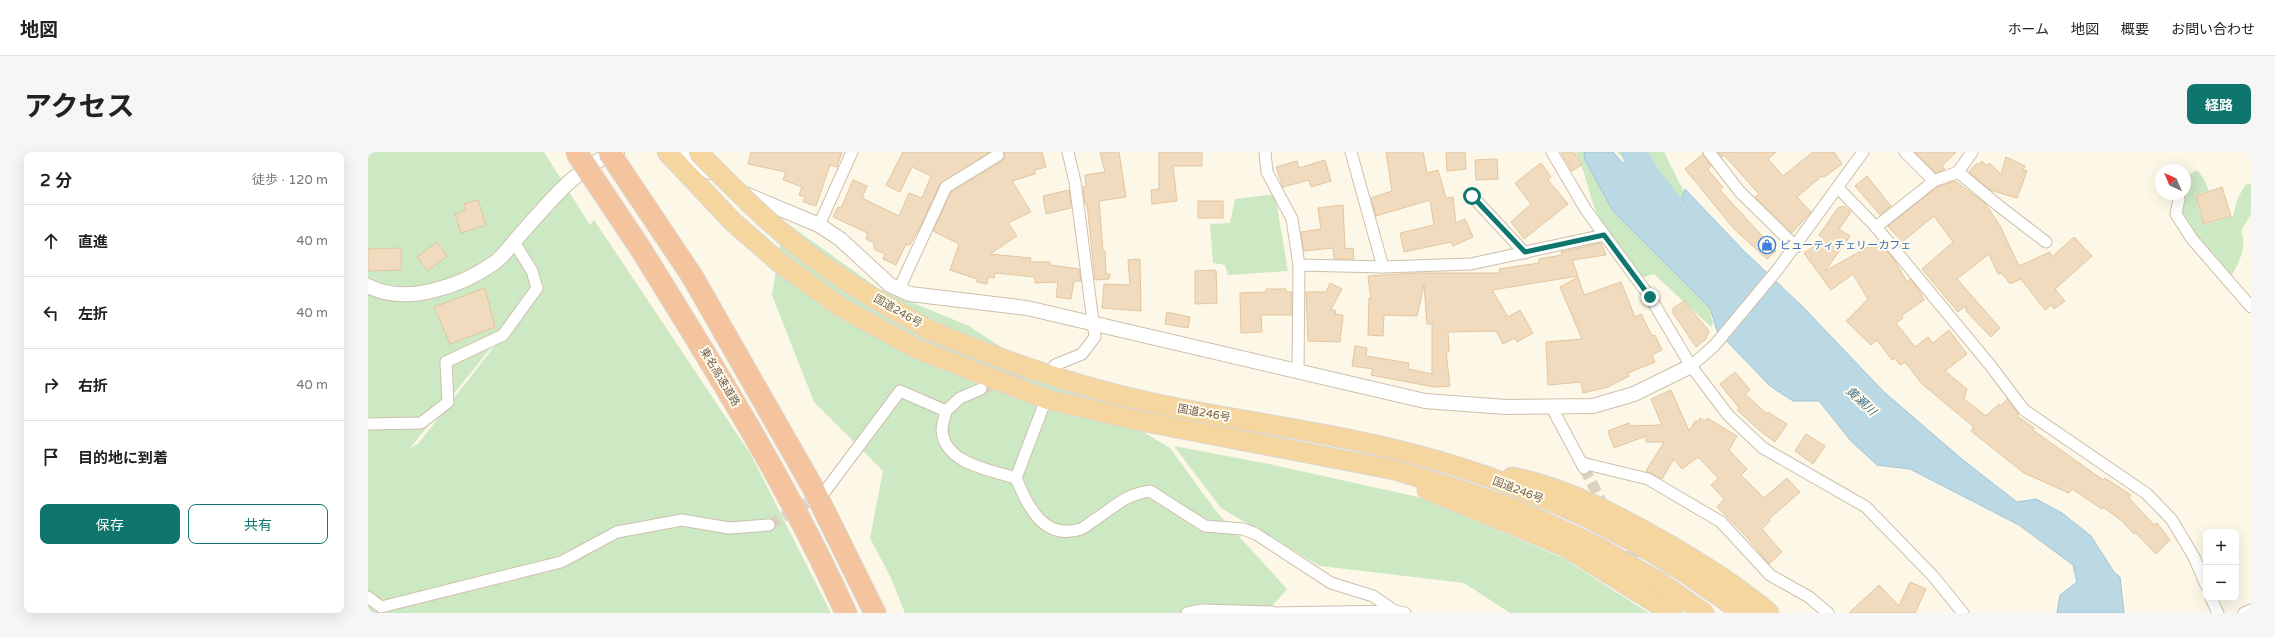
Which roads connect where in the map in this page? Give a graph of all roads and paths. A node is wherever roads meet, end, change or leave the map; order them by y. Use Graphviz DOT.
graph roads {
  1 [pos="576,152"];
  2 [pos="609,152"];
  3 [pos="617,152"];
  4 [pos="666,152"];
  5 [pos="679,152"];
  6 [pos="698,152"];
  7 [pos="852,152"];
  8 [pos="1068,152"];
  9 [pos="1265,152"];
  10 [pos="1351,152"];
  11 [pos="1552,152"];
  12 [pos="1709,152"];
  13 [pos="1863,152"];
  14 [pos="1905,152"];
  15 [pos="1972,152"];
  16 [pos="998,155"];
  17 [pos="1958,172"];
  18 [pos="1934,181"];
  19 [pos="1838,188"];
  20 [pos="1472,196"];
  21 [pos="2179,200"];
  22 [pos="819,225"];
  23 [pos="1876,227"];
  24 [pos="1604,235"];
  25 [pos="514,242"];
  26 [pos="2046,242"];
  27 [pos="1796,246"];
  28 [pos="1525,252"];
  29 [pos="1299,265"];
  30 [pos="1383,267"];
  31 [pos="368,286"];
  32 [pos="899,289"];
  33 [pos="2251,307"];
  34 [pos="1094,322"];
  35 [pos="1055,365"];
  36 [pos="1691,366"];
  37 [pos="1298,371"];
  38 [pos="981,388"];
  39 [pos="1046,399"];
  40 [pos="1552,408"];
  41 [pos="946,411"];
  42 [pos="368,424"];
  43 [pos="1444,463"];
  44 [pos="1397,471"];
  45 [pos="1016,478"];
  46 [pos="823,494"];
  47 [pos="769,525"];
  48 [pos="2203,578"];
  49 [pos="368,597"];
  50 [pos="2212,601"];
  51 [pos="2251,610"];
  52 [pos="1272,612"];
  53 [pos="1400,612"];
  54 [pos="846,613"];
  55 [pos="875,613"];
  56 [pos="1187,613"];
  57 [pos="1672,613"];
  58 [pos="1704,613"];
  59 [pos="1742,613"];
  60 [pos="1769,613"];
  61 [pos="1828,613"];
  62 [pos="1962,613"];
  63 [pos="2218,613"];
  64 [pos="2244,613"];
  1 -- 54 [label="highway, 東名高速道路, bridge"];
  2 -- 55 [label="highway, bridge"];
  3 -- 25 [label="street"];
  4 -- 39 [label="highway, 国道246号"];
  5 -- 22 [label="street"];
  6 -- 43 [label="highway, 国道246号, bridge"];
  7 -- 22 [label="street"];
  8 -- 34 [label="street"];
  9 -- 29 [label="street"];
  10 -- 30 [label="street"];
  11 -- 24 [label="street"];
  12 -- 27 [label="street"];
  13 -- 19 [label="street"];
  14 -- 18 [label="street"];
  15 -- 17 [label="street"];
  16 -- 32 [label="street"];
  17 -- 18 [label="street"];
  17 -- 26 [label="street"];
  18 -- 23 [label="street"];
  19 -- 23 [label="street"];
  19 -- 27 [label="street"];
  20 -- 28 [label="street"];
  21 -- 33 [label="street"];
  22 -- 32 [label="street"];
  23 -- 48 [label="street"];
  24 -- 28 [label="street"];
  24 -- 36 [label="street"];
  25 -- 31 [label="street"];
  25 -- 42 [label="street"];
  27 -- 36 [label="street"];
  28 -- 30 [label="street"];
  29 -- 30 [label="street"];
  29 -- 37 [label="street"];
  32 -- 34 [label="street"];
  34 -- 35 [label="street"];
  34 -- 37 [label="street"];
  36 -- 40 [label="street"];
  36 -- 62 [label="street"];
  37 -- 40 [label="street"];
  38 -- 41 [label="street"];
  39 -- 44 [label="highway, 国道246号"];
  39 -- 45 [label="street"];
  40 -- 61 [label="street"];
  41 -- 45 [label="street"];
  41 -- 46 [label="street"];
  43 -- 59 [label="highway, 国道246号"];
  43 -- 60 [label="highway"];
  44 -- 57 [label="highway"];
  44 -- 58 [label="highway, 国道246号"];
  45 -- 53 [label="street"];
  47 -- 49 [label="street"];
  50 -- 63 [label="street"];
  51 -- 64 [label="street"];
  52 -- 53 [label="street"];
  52 -- 56 [label="street"];
}
